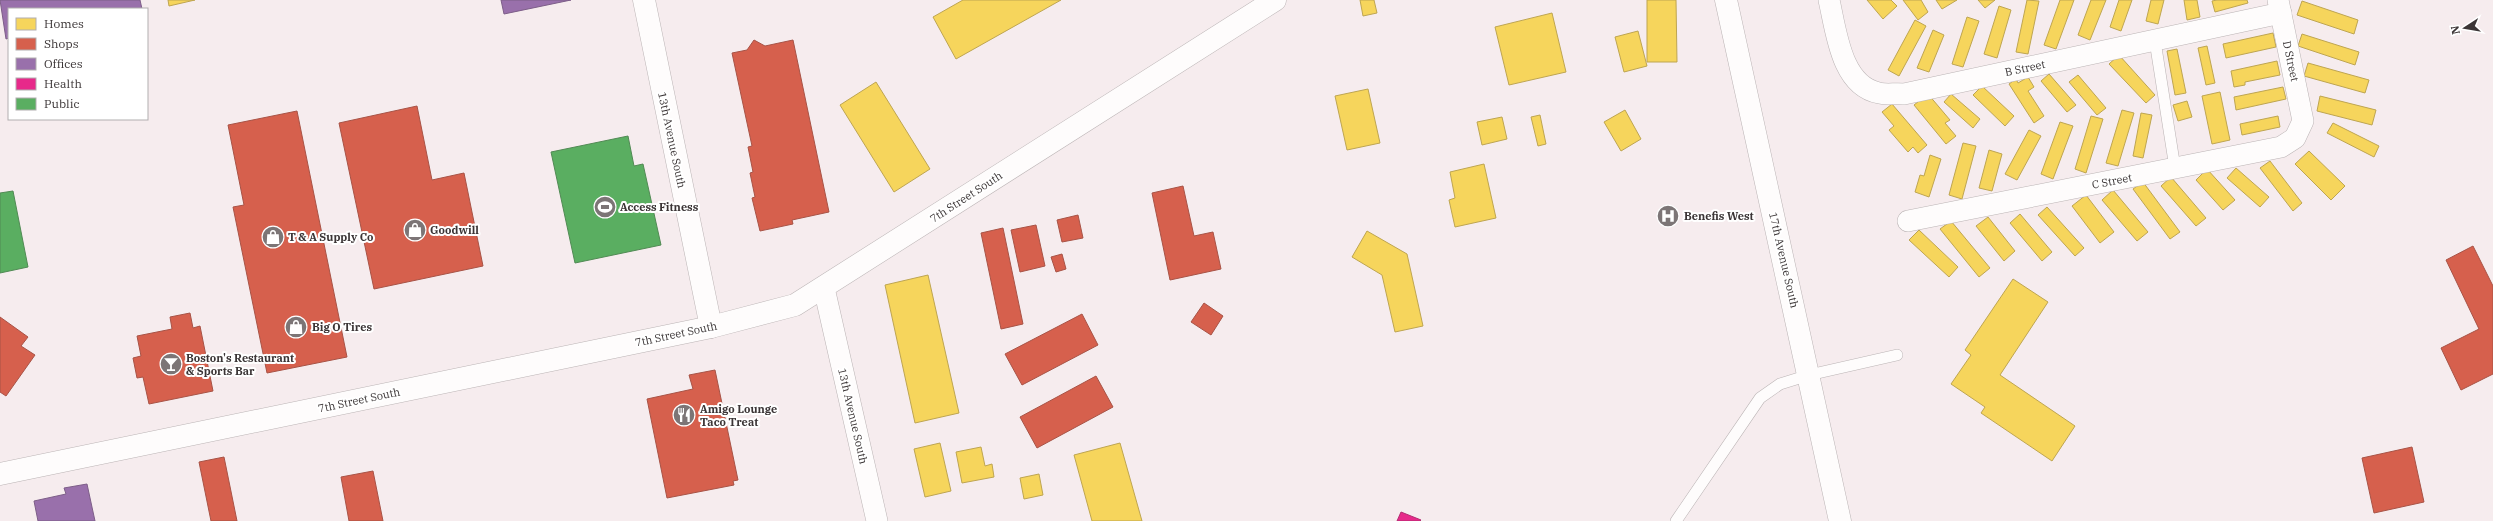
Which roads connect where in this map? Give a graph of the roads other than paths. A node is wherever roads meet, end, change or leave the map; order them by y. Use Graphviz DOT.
graph roads {
  1 [pos="644,0"];
  2 [pos="1275,0"];
  3 [pos="1726,0"];
  4 [pos="1829,0"];
  5 [pos="2279,6"];
  6 [pos="2155,41"];
  7 [pos="2303,121"];
  8 [pos="2175,168"];
  9 [pos="1908,221"];
  10 [pos="824,288"];
  11 [pos="711,327"];
  12 [pos="1897,355"];
  13 [pos="1809,375"];
  14 [pos="0,474"];
  15 [pos="877,521"];
  16 [pos="1676,521"];
  17 [pos="1840,521"];
  1 -- 11 [label="street, 13th Avenue South"];
  2 -- 10 [label="street, 7th Street South"];
  3 -- 13 [label="street, 17th Avenue South"];
  4 -- 6 [label="street, B Street"];
  5 -- 6 [label="street, B Street"];
  5 -- 7 [label="street, D Street"];
  6 -- 8 [label="lane"];
  7 -- 8 [label="street, C Street"];
  8 -- 9 [label="street, C Street"];
  10 -- 11 [label="street, 7th Street South"];
  10 -- 15 [label="street, 13th Avenue South"];
  11 -- 14 [label="street, 7th Street South"];
  12 -- 13 [label="lane"];
  13 -- 16 [label="lane"];
  13 -- 17 [label="street, 17th Avenue South"];
}
